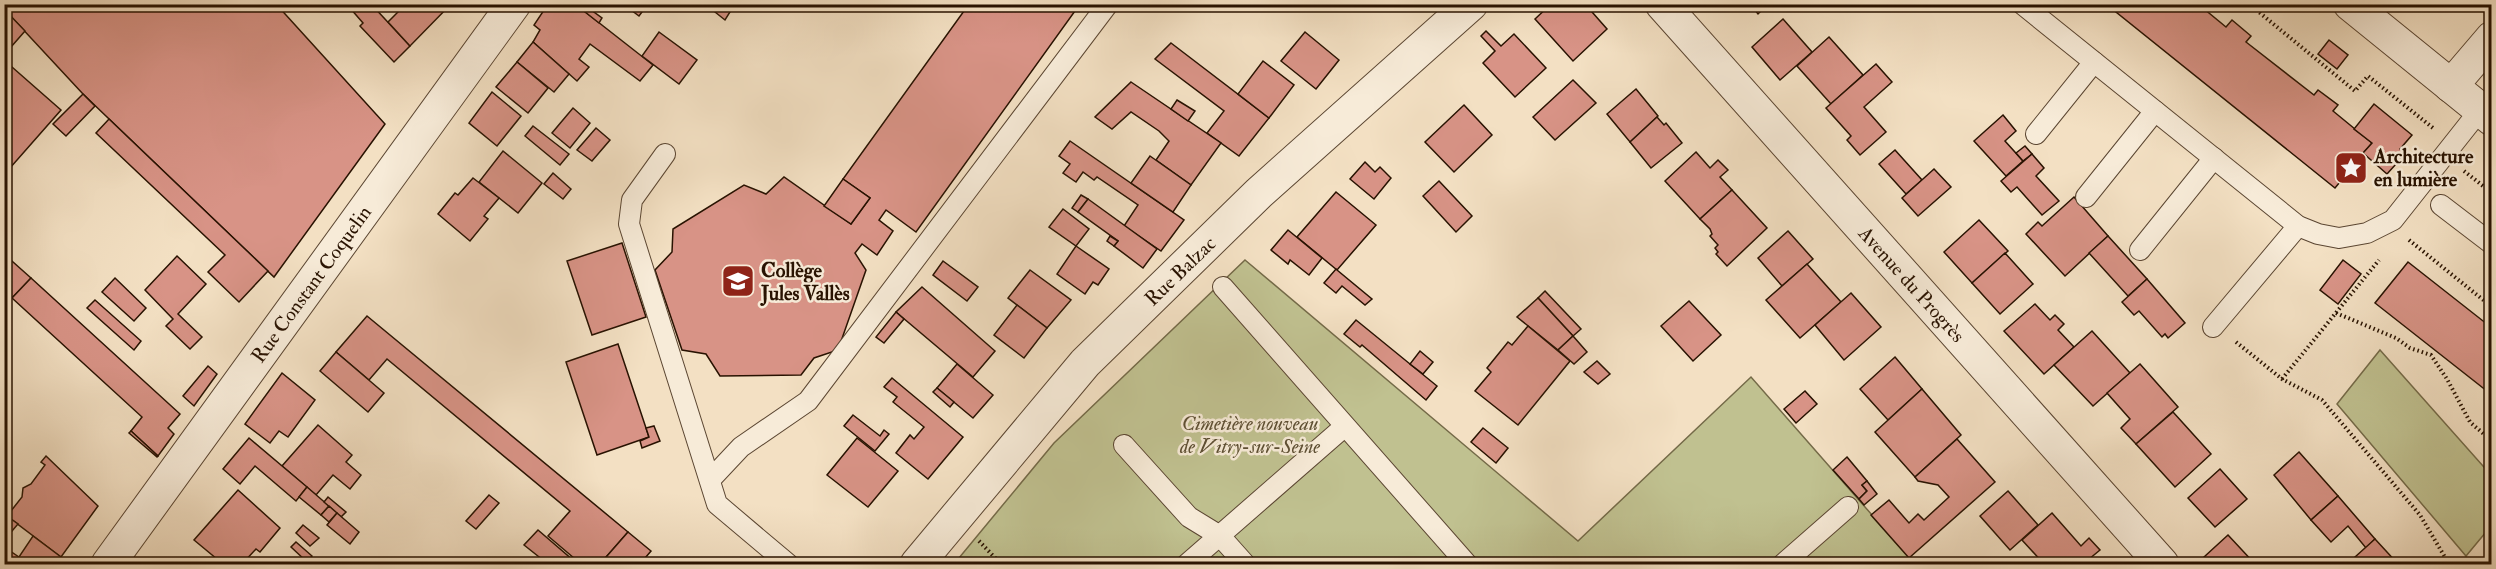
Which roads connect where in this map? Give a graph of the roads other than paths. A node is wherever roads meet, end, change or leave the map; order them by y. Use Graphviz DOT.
graph roads {
  1 [pos="514,4"];
  2 [pos="1108,4"];
  3 [pos="1471,4"];
  4 [pos="1662,4"];
  5 [pos="2022,4"];
  6 [pos="2350,4"];
  7 [pos="2492,38"];
  8 [pos="2094,62"];
  9 [pos="2451,86"];
  10 [pos="2155,111"];
  11 [pos="2486,114"];
  12 [pos="2036,134"];
  13 [pos="665,153"];
  14 [pos="2214,158"];
  15 [pos="2086,196"];
  16 [pos="2441,205"];
  17 [pos="2298,226"];
  18 [pos="2492,244"];
  19 [pos="2140,250"];
  20 [pos="1223,287"];
  21 [pos="2214,325"];
  22 [pos="1344,427"];
  23 [pos="1124,445"];
  24 [pos="710,480"];
  25 [pos="1848,507"];
  26 [pos="1220,536"];
  27 [pos="108,564"];
  28 [pos="788,564"];
  29 [pos="916,564"];
  30 [pos="1187,564"];
  31 [pos="1245,564"];
  32 [pos="1467,564"];
  33 [pos="1783,564"];
  34 [pos="2162,564"];
  1 -- 27 [label="street, Rue Constant Coquelin"];
  2 -- 24 [label="lane"];
  3 -- 29 [label="street, Rue Balzac"];
  4 -- 34 [label="street, Avenue du Progrès"];
  5 -- 8 [label="lane"];
  6 -- 9 [label="street"];
  7 -- 9 [label="street"];
  8 -- 10 [label="lane"];
  8 -- 12 [label="lane"];
  9 -- 11 [label="street"];
  10 -- 14 [label="lane"];
  10 -- 15 [label="lane"];
  11 -- 17 [label="lane"];
  13 -- 24 [label="lane"];
  14 -- 17 [label="lane"];
  14 -- 19 [label="lane"];
  16 -- 18 [label="lane"];
  17 -- 21 [label="lane"];
  20 -- 22 [label="lane"];
  22 -- 26 [label="lane"];
  22 -- 32 [label="lane"];
  23 -- 26 [label="lane"];
  24 -- 28 [label="lane"];
  25 -- 33 [label="lane"];
  26 -- 30 [label="lane"];
  26 -- 31 [label="lane"];
}
